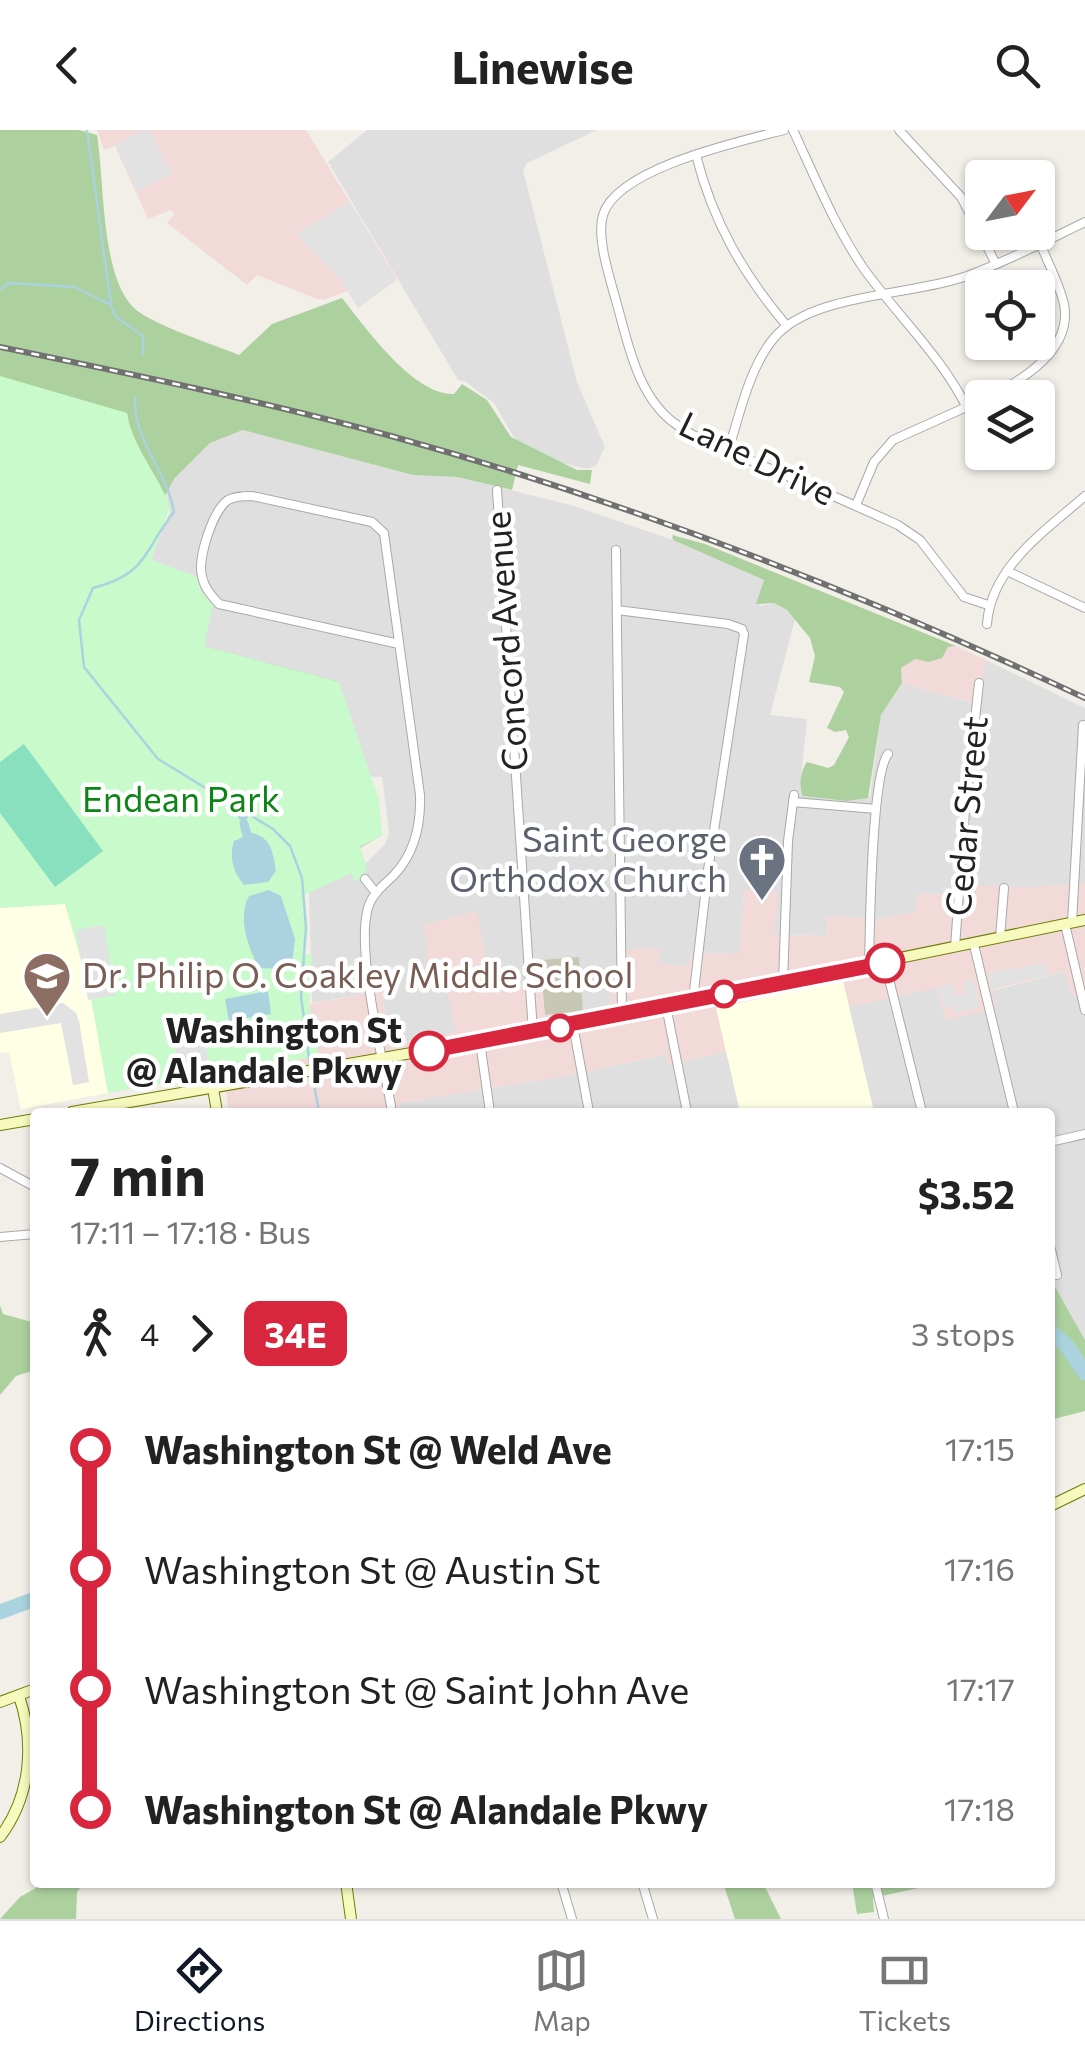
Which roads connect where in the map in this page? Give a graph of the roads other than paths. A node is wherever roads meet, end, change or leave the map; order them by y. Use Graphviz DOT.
graph roads {
  1 [pos="784,130"];
  2 [pos="793,130"];
  3 [pos="899,130"];
  4 [pos="696,155"];
  5 [pos="1085,222"];
  6 [pos="1055,237"];
  7 [pos="1027,250"];
  8 [pos="1042,250"];
  9 [pos="996,264"];
  10 [pos="884,295"];
  11 [pos="787,326"];
  12 [pos="1016,380"];
  13 [pos="965,405"];
  14 [pos="965,409"];
  15 [pos="728,450"];
  16 [pos="497,490"];
  17 [pos="1085,496"];
  18 [pos="856,506"];
  19 [pos="616,550"];
  20 [pos="1006,571"];
  21 [pos="988,605"];
  22 [pos="1085,608"];
  23 [pos="617,610"];
  24 [pos="986,624"];
  25 [pos="399,644"];
  26 [pos="979,683"];
  27 [pos="1083,726"];
  28 [pos="888,754"];
  29 [pos="876,809"];
  30 [pos="365,879"];
  31 [pos="1004,888"];
  32 [pos="376,893"];
  33 [pos="1074,922"];
  34 [pos="1000,938"];
  35 [pos="974,944"];
  36 [pos="955,948"];
  37 [pos="885,963"];
  38 [pos="869,966"];
  39 [pos="783,982"];
  40 [pos="693,1000"];
  41 [pos="666,1006"];
  42 [pos="1085,1010"];
  43 [pos="622,1014"];
  44 [pos="573,1025"];
  45 [pos="533,1032"];
  46 [pos="480,1042"];
  47 [pos="383,1059"];
  48 [pos="213,1088"];
  49 [pos="96,1108"];
  50 [pos="216,1108"];
  51 [pos="391,1108"];
  52 [pos="489,1108"];
  53 [pos="588,1108"];
  54 [pos="686,1108"];
  55 [pos="921,1108"];
  56 [pos="1013,1108"];
  57 [pos="30,1121"];
  58 [pos="0,1125"];
  59 [pos="1085,1134"];
  60 [pos="1055,1141"];
  61 [pos="0,1168"];
  62 [pos="30,1184"];
  63 [pos="30,1234"];
  64 [pos="0,1237"];
  65 [pos="1055,1267"];
  66 [pos="1057,1276"];
  67 [pos="1085,1490"];
  68 [pos="1055,1504"];
  69 [pos="30,1691"];
  70 [pos="19,1696"];
  71 [pos="0,1702"];
  72 [pos="0,1837"];
  73 [pos="347,1888"];
  74 [pos="564,1888"];
  75 [pos="644,1888"];
  76 [pos="876,1888"];
  77 [pos="351,1919"];
  78 [pos="572,1919"];
  79 [pos="654,1919"];
  80 [pos="884,1919"];
  1 -- 4 [label="street, Lane Drive"];
  2 -- 10 [label="street"];
  3 -- 9 [label="street"];
  4 -- 11 [label="street"];
  4 -- 15 [label="street, Lane Drive"];
  5 -- 6 [label="street"];
  7 -- 9 [label="street"];
  8 -- 12 [label="street"];
  9 -- 10 [label="street"];
  10 -- 11 [label="street"];
  10 -- 13 [label="street"];
  11 -- 15 [label="street"];
  14 -- 18 [label="street"];
  15 -- 18 [label="street, Lane Drive"];
  16 -- 45 [label="street, Concord Avenue"];
  17 -- 20 [label="street"];
  18 -- 21 [label="street, Lane Drive"];
  19 -- 23 [label="street"];
  20 -- 21 [label="street"];
  20 -- 22 [label="street"];
  21 -- 24 [label="street"];
  23 -- 40 [label="street"];
  23 -- 43 [label="street"];
  25 -- 25 [label="street"];
  25 -- 32 [label="street"];
  26 -- 36 [label="street, Cedar Street"];
  27 -- 33 [label="street"];
  28 -- 29 [label="street"];
  29 -- 38 [label="street"];
  29 -- 39 [label="street"];
  30 -- 32 [label="street"];
  31 -- 34 [label="street"];
  32 -- 47 [label="street"];
  33 -- 34 [label="main road"];
  33 -- 42 [label="street"];
  34 -- 35 [label="main road"];
  35 -- 36 [label="main road"];
  35 -- 56 [label="street"];
  36 -- 37 [label="main road"];
  37 -- 38 [label="main road"];
  37 -- 55 [label="street"];
  38 -- 39 [label="main road"];
  39 -- 40 [label="main road"];
  40 -- 41 [label="main road"];
  41 -- 43 [label="main road"];
  41 -- 54 [label="street"];
  43 -- 44 [label="main road"];
  44 -- 45 [label="main road"];
  44 -- 53 [label="street"];
  45 -- 46 [label="main road"];
  46 -- 47 [label="main road"];
  46 -- 52 [label="street"];
  47 -- 48 [label="main road"];
  47 -- 51 [label="street"];
  48 -- 49 [label="main road"];
  48 -- 50 [label="main road"];
  57 -- 58 [label="main road"];
  59 -- 60 [label="street"];
  61 -- 62 [label="street"];
  63 -- 64 [label="street"];
  65 -- 66 [label="street"];
  67 -- 68 [label="main road"];
  69 -- 70 [label="main road"];
  70 -- 71 [label="main road"];
  70 -- 72 [label="main road"];
  73 -- 77 [label="main road"];
  74 -- 78 [label="street"];
  75 -- 79 [label="street"];
  76 -- 80 [label="street"];
}
